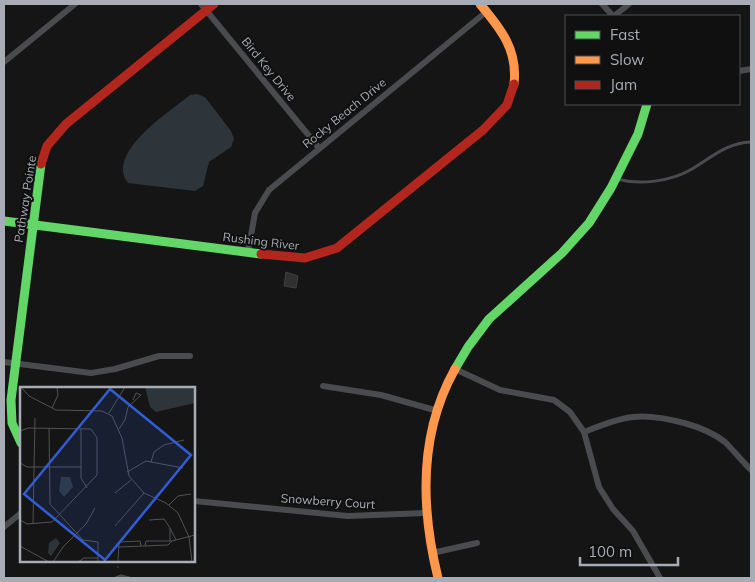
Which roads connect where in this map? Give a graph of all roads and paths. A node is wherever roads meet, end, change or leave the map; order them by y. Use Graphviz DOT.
graph roads {
  1 [pos="75,4"];
  2 [pos="214,4"];
  3 [pos="480,4"];
  4 [pos="602,4"];
  5 [pos="629,4"];
  6 [pos="204,7"];
  7 [pos="486,12"];
  8 [pos="612,15"];
  9 [pos="614,15"];
  10 [pos="4,62"];
  11 [pos="647,105"];
  12 [pos="751,142"];
  13 [pos="319,148"];
  14 [pos="615,179"];
  15 [pos="4,220"];
  16 [pos="33,224"];
  17 [pos="248,252"];
  18 [pos="190,356"];
  19 [pos="4,362"];
  20 [pos="15,363"];
  21 [pos="455,369"];
  22 [pos="323,386"];
  23 [pos="438,411"];
  24 [pos="584,432"];
  25 [pos="20,441"];
  26 [pos="751,470"];
  27 [pos="195,501"];
  28 [pos="425,513"];
  29 [pos="20,514"];
  30 [pos="4,527"];
  31 [pos="477,543"];
  32 [pos="432,553"];
  33 [pos="114,562"];
  34 [pos="116,578"];
  35 [pos="127,578"];
  36 [pos="438,578"];
  37 [pos="660,578"];
  1 -- 10 [label="street"];
  2 -- 6 [label="street, Pathway Pointe"];
  3 -- 7 [label="street"];
  4 -- 8 [label="street"];
  5 -- 9 [label="street"];
  6 -- 13 [label="street, Bird Key Drive"];
  6 -- 16 [label="street, Pathway Pointe"];
  7 -- 13 [label="street, Rocky Beach Drive"];
  7 -- 17 [label="street, Rushing River"];
  11 -- 14 [label="street"];
  12 -- 14 [label="lane"];
  13 -- 17 [label="street, Rocky Beach Drive"];
  14 -- 21 [label="street"];
  15 -- 16 [label="street, Rushing River"];
  16 -- 17 [label="street, Rushing River"];
  16 -- 20 [label="street, Pathway Pointe"];
  18 -- 20 [label="street"];
  19 -- 20 [label="street"];
  20 -- 25 [label="street, Pathway Pointe"];
  21 -- 23 [label="street"];
  21 -- 24 [label="street"];
  22 -- 23 [label="street"];
  23 -- 28 [label="street"];
  24 -- 26 [label="street"];
  24 -- 37 [label="street"];
  27 -- 28 [label="street, Snowberry Court"];
  28 -- 32 [label="street"];
  29 -- 30 [label="street"];
  31 -- 32 [label="street"];
  32 -- 36 [label="street"];
  33 -- 35 [label="path"];
  34 -- 35 [label="lane"];
}
